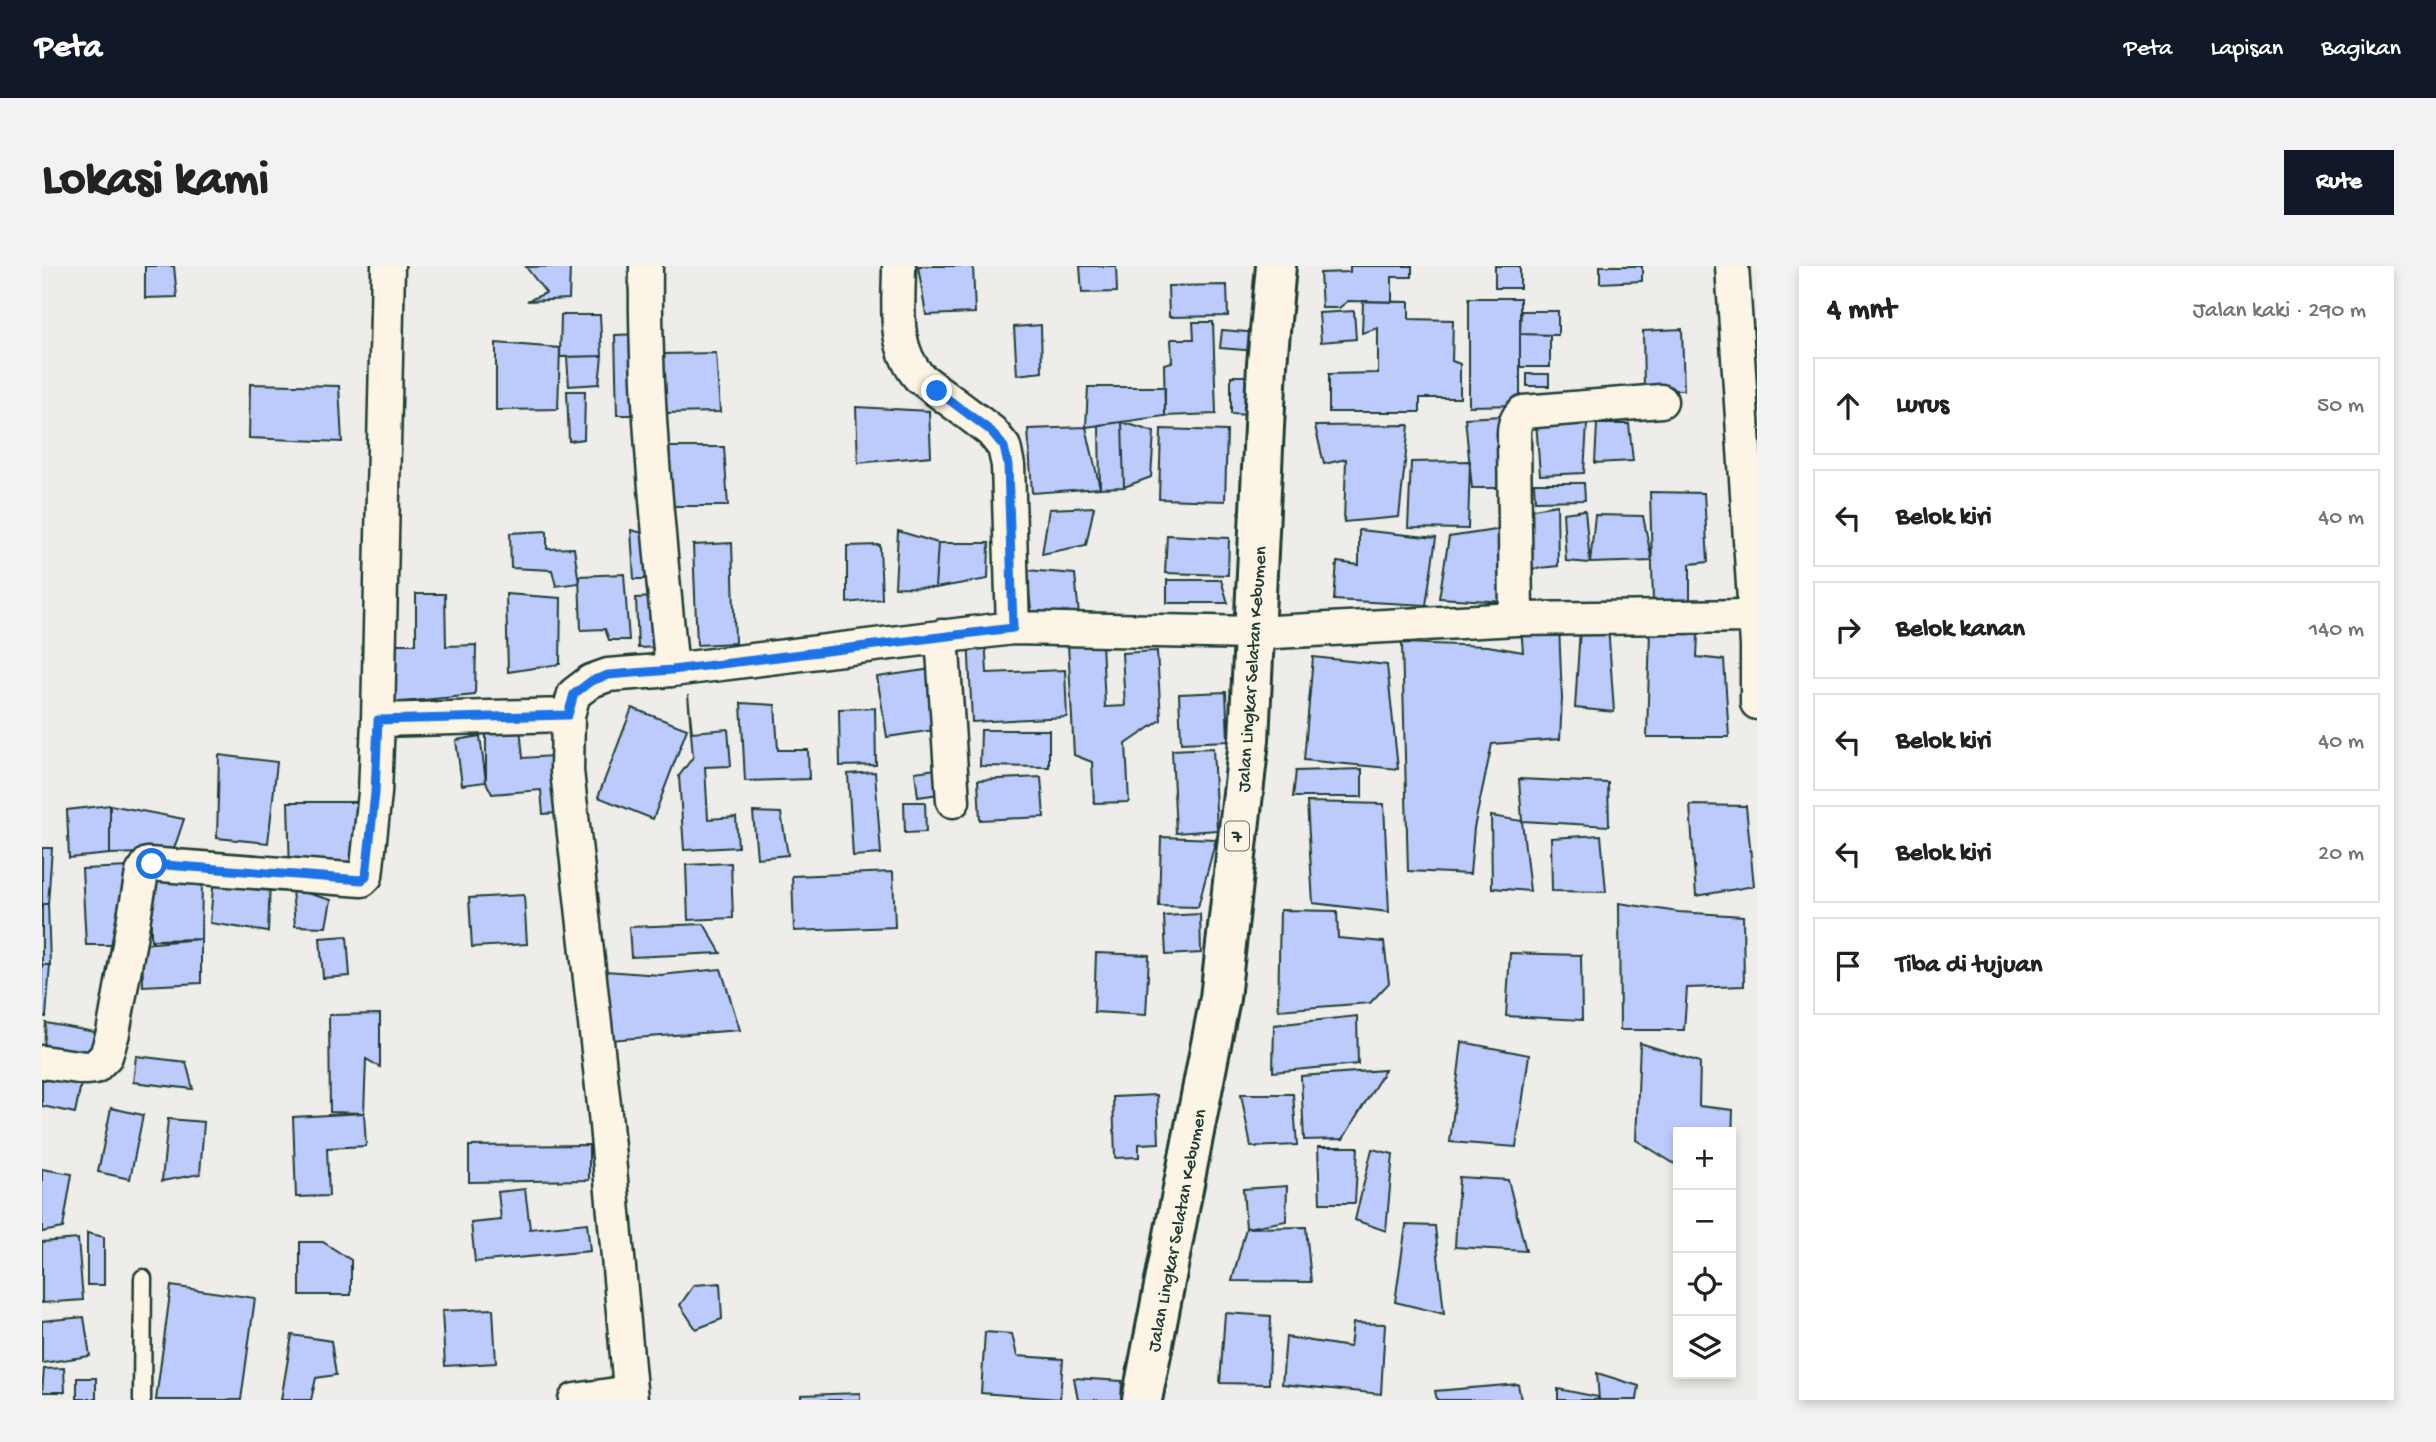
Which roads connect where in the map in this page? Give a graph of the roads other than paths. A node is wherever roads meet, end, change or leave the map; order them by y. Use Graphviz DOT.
graph roads {
  1 [pos="388,266"];
  2 [pos="646,266"];
  3 [pos="899,266"];
  4 [pos="1276,266"];
  5 [pos="1732,266"];
  6 [pos="1661,401"];
  7 [pos="1753,616"];
  8 [pos="1516,618"];
  9 [pos="1013,628"];
  10 [pos="1255,633"];
  11 [pos="942,636"];
  12 [pos="672,670"];
  13 [pos="1757,703"];
  14 [pos="568,715"];
  15 [pos="378,720"];
  16 [pos="953,801"];
  17 [pos="42,1062"];
  18 [pos="143,1278"];
  19 [pos="631,1396"];
  20 [pos="142,1400"];
  21 [pos="575,1400"];
  22 [pos="1142,1400"];
  1 -- 15 [label="street"];
  2 -- 12 [label="street"];
  3 -- 9 [label="street"];
  4 -- 10 [label="highway, Jalan Lingkar Selatan Kebumen / 7"];
  5 -- 7 [label="street"];
  6 -- 8 [label="street"];
  7 -- 8 [label="street"];
  7 -- 13 [label="street"];
  8 -- 10 [label="street"];
  9 -- 10 [label="street"];
  9 -- 11 [label="street"];
  10 -- 22 [label="highway, Jalan Lingkar Selatan Kebumen / 7"];
  11 -- 12 [label="street"];
  11 -- 16 [label="street"];
  12 -- 14 [label="street"];
  14 -- 15 [label="street"];
  14 -- 19 [label="street"];
  15 -- 17 [label="street"];
  18 -- 20 [label="lane"];
  19 -- 21 [label="street"];
}
